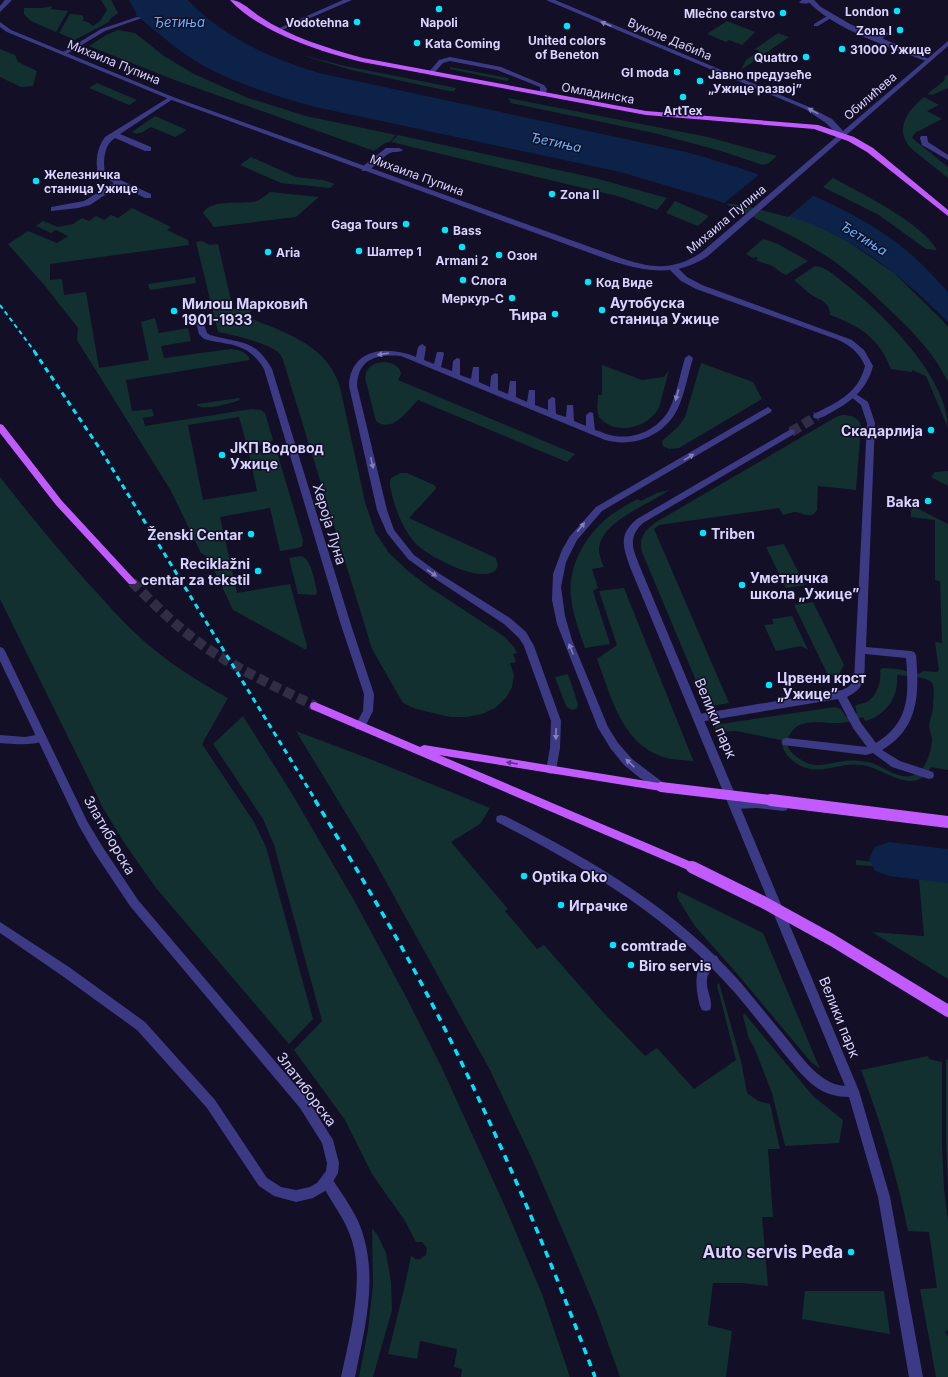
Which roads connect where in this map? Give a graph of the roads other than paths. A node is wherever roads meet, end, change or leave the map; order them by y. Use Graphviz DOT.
graph roads {
  1 [pos="9,0"];
  2 [pos="233,0"];
  3 [pos="349,0"];
  4 [pos="549,0"];
  5 [pos="811,1"];
  6 [pos="802,2"];
  7 [pos="0,10"];
  8 [pos="831,16"];
  9 [pos="139,18"];
  10 [pos="0,24"];
  11 [pos="816,25"];
  12 [pos="278,30"];
  13 [pos="887,33"];
  14 [pos="878,39"];
  15 [pos="948,43"];
  16 [pos="63,54"];
  17 [pos="928,60"];
  18 [pos="431,74"];
  19 [pos="542,95"];
  20 [pos="171,98"];
  21 [pos="115,135"];
  22 [pos="843,135"];
  23 [pos="924,138"];
  24 [pos="148,149"];
  25 [pos="399,150"];
  26 [pos="948,158"];
  27 [pos="807,166"];
  28 [pos="365,169"];
  29 [pos="119,183"];
  30 [pos="148,196"];
  31 [pos="54,209"];
  32 [pos="948,214"];
  33 [pos="673,268"];
  34 [pos="200,323"];
  35 [pos="422,347"];
  36 [pos="440,354"];
  37 [pos="689,358"];
  38 [pos="420,361"];
  39 [pos="458,361"];
  40 [pos="437,368"];
  41 [pos="476,369"];
  42 [pos="456,375"];
  43 [pos="494,376"];
  44 [pos="475,383"];
  45 [pos="513,383"];
  46 [pos="494,391"];
  47 [pos="532,392"];
  48 [pos="853,395"];
  49 [pos="512,399"];
  50 [pos="552,400"];
  51 [pos="531,406"];
  52 [pos="570,407"];
  53 [pos="768,410"];
  54 [pos="552,415"];
  55 [pos="590,415"];
  56 [pos="817,416"];
  57 [pos="570,422"];
  58 [pos="0,427"];
  59 [pos="591,431"];
  60 [pos="790,432"];
  61 [pos="132,582"];
  62 [pos="861,650"];
  63 [pos="0,652"];
  64 [pos="841,695"];
  65 [pos="315,706"];
  66 [pos="699,718"];
  67 [pos="360,726"];
  68 [pos="41,738"];
  69 [pos="0,740"];
  70 [pos="787,742"];
  71 [pos="406,746"];
  72 [pos="874,750"];
  73 [pos="551,770"];
  74 [pos="929,775"];
  75 [pos="661,787"];
  76 [pos="735,805"];
  77 [pos="840,814"];
  78 [pos="501,819"];
  79 [pos="948,822"];
  80 [pos="0,927"];
  81 [pos="712,960"];
  82 [pos="706,1006"];
  83 [pos="948,1011"];
  84 [pos="853,1091"];
  85 [pos="328,1181"];
  86 [pos="348,1377"];
  87 [pos="916,1377"];
  1 -- 7 [label="street"];
  2 -- 12 [label="main road, Омладинска"];
  3 -- 12 [label="street"];
  22 -- 4 [label="street, Вуколе Дабића, one-way"];
  5 -- 6 [label="street"];
  5 -- 8 [label="street"];
  8 -- 11 [label="street"];
  8 -- 14 [label="street"];
  9 -- 16 [label="street"];
  10 -- 16 [label="street, Михаила Пупина"];
  12 -- 18 [label="main road, Омладинска"];
  13 -- 14 [label="street"];
  14 -- 17 [label="street"];
  15 -- 17 [label="street, Обилићева"];
  16 -- 20 [label="street, Михаила Пупина"];
  17 -- 22 [label="street, Обилићева"];
  18 -- 19 [label="main road, Омладинска"];
  18 -- 19 [label="street"];
  19 -- 22 [label="main road, Омладинска"];
  20 -- 21 [label="street"];
  20 -- 28 [label="street, Михаила Пупина"];
  21 -- 24 [label="street"];
  21 -- 29 [label="street"];
  22 -- 27 [label="street, Обилићева"];
  22 -- 32 [label="main road, Омладинска"];
  23 -- 26 [label="street"];
  25 -- 28 [label="street"];
  27 -- 33 [label="street, Михаила Пупина"];
  28 -- 33 [label="street, Михаила Пупина"];
  29 -- 30 [label="street"];
  29 -- 31 [label="street"];
  33 -- 48 [label="street"];
  34 -- 67 [label="street, Хероја Луна"];
  35 -- 38 [label="street"];
  36 -- 40 [label="street"];
  37 -- 59 [label="street, one-way"];
  38 -- 40 [label="street"];
  38 -- 73 [label="street, one-way"];
  39 -- 42 [label="street"];
  40 -- 42 [label="street"];
  41 -- 44 [label="street"];
  42 -- 44 [label="street"];
  43 -- 46 [label="street"];
  44 -- 46 [label="street"];
  45 -- 49 [label="street"];
  46 -- 49 [label="street"];
  47 -- 51 [label="street"];
  48 -- 56 [label="street"];
  48 -- 62 [label="street"];
  49 -- 51 [label="street"];
  50 -- 54 [label="street"];
  51 -- 54 [label="street"];
  52 -- 57 [label="street"];
  75 -- 53 [label="street, one-way"];
  54 -- 57 [label="street"];
  55 -- 59 [label="street"];
  57 -- 59 [label="street"];
  58 -- 61 [label="main road"];
  60 -- 66 [label="street, Велики парк"];
  62 -- 64 [label="street"];
  62 -- 72 [label="street"];
  63 -- 68 [label="street, Златиборска"];
  64 -- 66 [label="street"];
  64 -- 72 [label="street"];
  65 -- 67 [label="main road"];
  66 -- 76 [label="street, Велики парк"];
  67 -- 71 [label="main road"];
  68 -- 69 [label="street"];
  68 -- 85 [label="street, Златиборска"];
  70 -- 72 [label="street"];
  73 -- 71 [label="main road, one-way"];
  71 -- 83 [label="main road, bridge"];
  72 -- 74 [label="street"];
  73 -- 75 [label="main road"];
  75 -- 79 [label="main road, bridge"];
  76 -- 77 [label="street"];
  76 -- 84 [label="street, Велики парк"];
  78 -- 81 [label="street"];
  80 -- 85 [label="street"];
  81 -- 82 [label="street"];
  81 -- 84 [label="street"];
  84 -- 87 [label="street, Велики парк"];
  85 -- 86 [label="street"];
}
